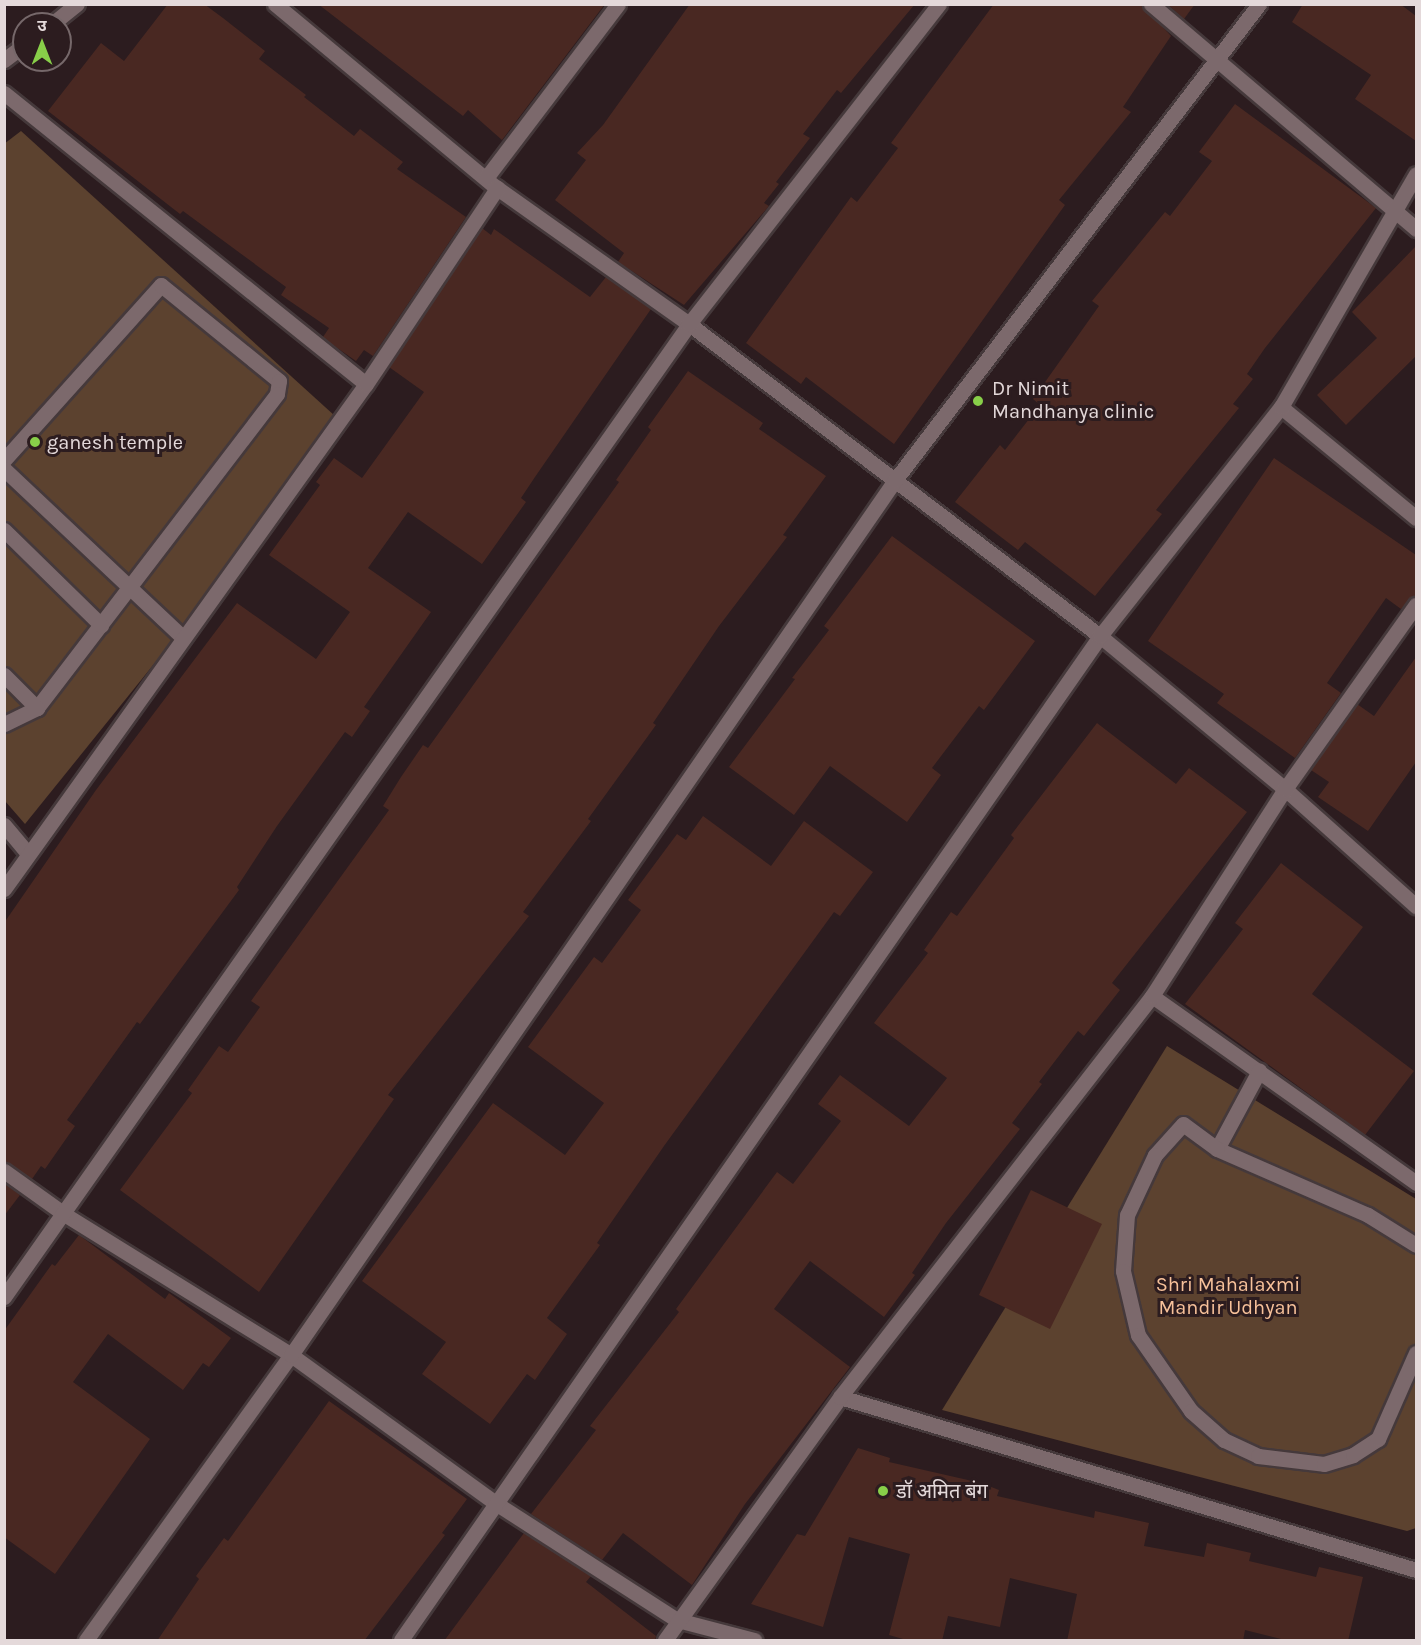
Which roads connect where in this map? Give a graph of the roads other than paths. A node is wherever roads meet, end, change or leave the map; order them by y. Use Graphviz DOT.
graph roads {
  1 [pos="275,4"];
  2 [pos="618,4"];
  3 [pos="939,4"];
  4 [pos="1150,4"];
  5 [pos="1259,4"];
  6 [pos="1219,61"];
  7 [pos="4,93"];
  8 [pos="1416,174"];
  9 [pos="492,183"];
  10 [pos="1394,210"];
  11 [pos="1416,229"];
  12 [pos="690,324"];
  13 [pos="366,384"];
  14 [pos="1281,407"];
  15 [pos="4,460"];
  16 [pos="4,469"];
  17 [pos="895,480"];
  18 [pos="1416,518"];
  19 [pos="4,530"];
  20 [pos="128,588"];
  21 [pos="1416,605"];
  22 [pos="101,625"];
  23 [pos="1100,636"];
  24 [pos="182,637"];
  25 [pos="4,675"];
  26 [pos="37,708"];
  27 [pos="4,724"];
  28 [pos="1285,789"];
  29 [pos="4,825"];
  30 [pos="28,854"];
  31 [pos="4,889"];
  32 [pos="1416,906"];
  33 [pos="1152,996"];
  34 [pos="1258,1071"];
  35 [pos="1217,1149"];
  36 [pos="4,1171"];
  37 [pos="1416,1183"];
  38 [pos="64,1214"];
  39 [pos="1416,1245"];
  40 [pos="4,1297"];
  41 [pos="1416,1353"];
  42 [pos="291,1355"];
  43 [pos="840,1396"];
  44 [pos="497,1504"];
  45 [pos="1416,1570"];
  46 [pos="677,1620"];
  47 [pos="86,1641"];
  48 [pos="401,1641"];
  49 [pos="665,1641"];
  50 [pos="754,1641"];
  1 -- 9 [label="street"];
  2 -- 9 [label="street"];
  3 -- 12 [label="street"];
  4 -- 6 [label="street"];
  5 -- 6 [label="street"];
  6 -- 10 [label="street"];
  6 -- 17 [label="street"];
  7 -- 13 [label="street"];
  8 -- 10 [label="street"];
  9 -- 12 [label="street"];
  9 -- 13 [label="street"];
  10 -- 11 [label="street"];
  10 -- 14 [label="street"];
  12 -- 17 [label="street"];
  12 -- 38 [label="street"];
  13 -- 24 [label="street"];
  14 -- 18 [label="street"];
  14 -- 23 [label="street"];
  15 -- 20 [label="street"];
  16 -- 20 [label="street"];
  17 -- 23 [label="street"];
  17 -- 42 [label="street"];
  19 -- 22 [label="street"];
  20 -- 22 [label="street"];
  20 -- 24 [label="street"];
  21 -- 28 [label="street"];
  22 -- 26 [label="street"];
  23 -- 28 [label="street"];
  23 -- 44 [label="street"];
  24 -- 30 [label="street"];
  25 -- 26 [label="street"];
  26 -- 27 [label="street"];
  28 -- 32 [label="street"];
  28 -- 33 [label="street"];
  29 -- 30 [label="street"];
  30 -- 31 [label="street"];
  33 -- 34 [label="street"];
  33 -- 43 [label="street"];
  34 -- 35 [label="street"];
  34 -- 37 [label="street"];
  35 -- 39 [label="street"];
  35 -- 41 [label="street"];
  36 -- 38 [label="street"];
  38 -- 40 [label="street"];
  38 -- 42 [label="street"];
  42 -- 44 [label="street"];
  42 -- 47 [label="street"];
  43 -- 45 [label="street"];
  43 -- 46 [label="street"];
  44 -- 46 [label="street"];
  44 -- 48 [label="street"];
  46 -- 49 [label="street"];
  46 -- 50 [label="street"];
}
